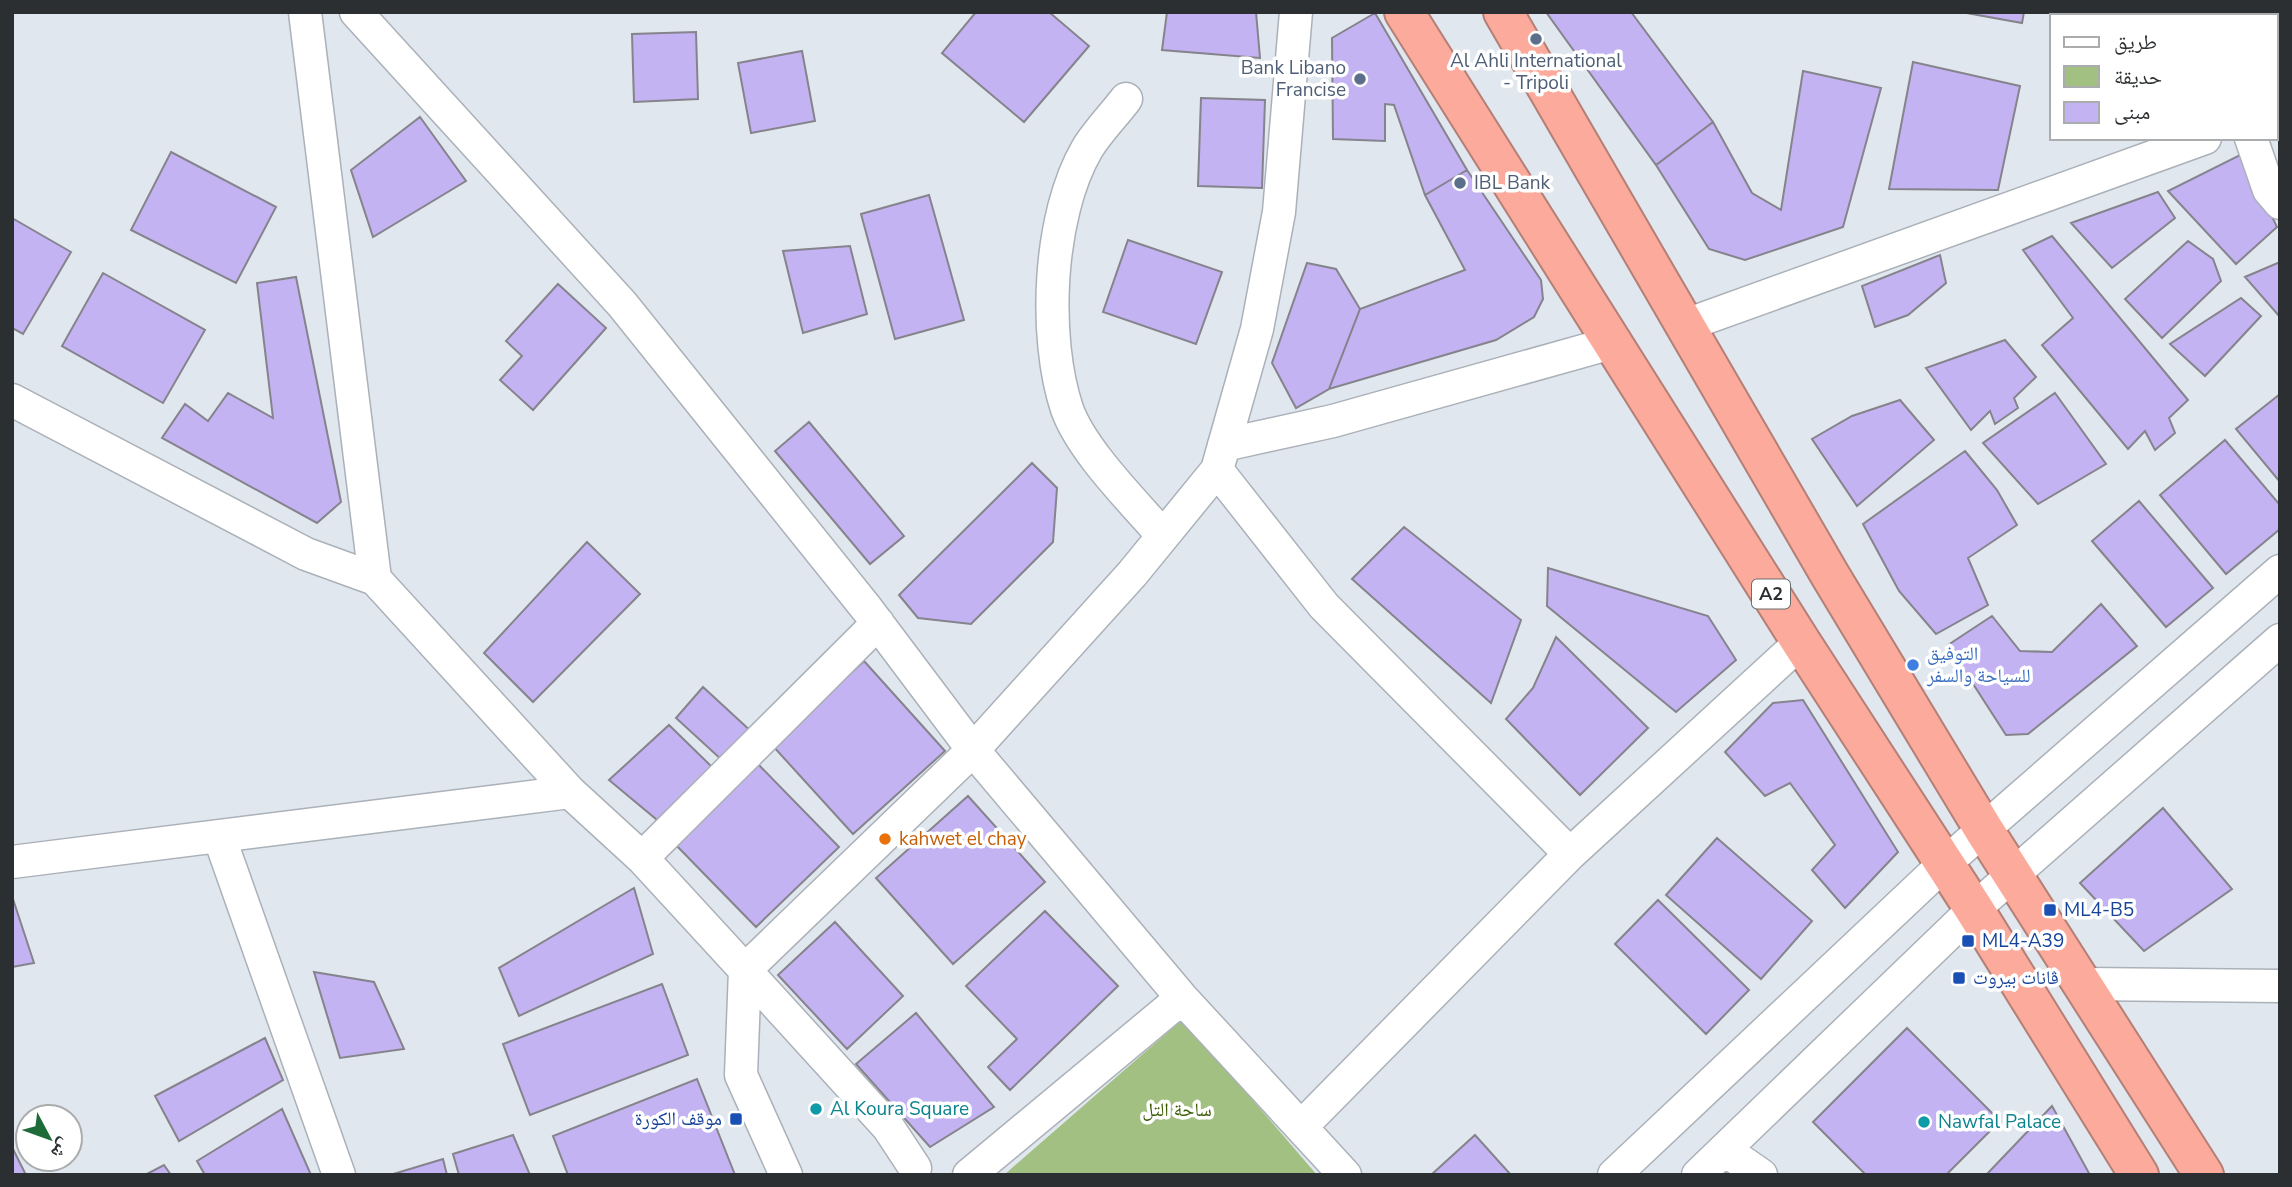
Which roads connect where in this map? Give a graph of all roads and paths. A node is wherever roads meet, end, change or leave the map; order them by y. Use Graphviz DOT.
graph roads {
  1 [pos="305,12"];
  2 [pos="356,12"];
  3 [pos="1296,12"];
  4 [pos="1404,12"];
  5 [pos="1503,12"];
  6 [pos="1126,99"];
  7 [pos="2199,140"];
  8 [pos="2252,140"];
  9 [pos="2280,203"];
  10 [pos="1686,325"];
  11 [pos="1615,342"];
  12 [pos="12,400"];
  13 [pos="1221,457"];
  14 [pos="1163,536"];
  15 [pos="2280,571"];
  16 [pos="375,579"];
  17 [pos="878,623"];
  18 [pos="2280,640"];
  19 [pos="1801,642"];
  20 [pos="973,750"];
  21 [pos="570,792"];
  22 [pos="1984,830"];
  23 [pos="219,836"];
  24 [pos="1570,854"];
  25 [pos="642,858"];
  26 [pos="12,862"];
  27 [pos="1943,865"];
  28 [pos="2013,875"];
  29 [pos="1974,909"];
  30 [pos="745,970"];
  31 [pos="2085,984"];
  32 [pos="2280,986"];
  33 [pos="1182,999"];
  34 [pos="1301,1127"];
  35 [pos="1725,1150"];
  36 [pos="916,1172"];
  37 [pos="339,1175"];
  38 [pos="786,1175"];
  39 [pos="969,1175"];
  40 [pos="1345,1175"];
  41 [pos="1614,1175"];
  42 [pos="1698,1175"];
  43 [pos="1761,1175"];
  44 [pos="2139,1175"];
  45 [pos="2204,1175"];
  1 -- 16 [label="street"];
  2 -- 17 [label="street"];
  3 -- 13 [label="street"];
  4 -- 11 [label="highway, A2"];
  5 -- 10 [label="highway"];
  6 -- 14 [label="street"];
  7 -- 10 [label="street"];
  8 -- 9 [label="street"];
  10 -- 22 [label="highway"];
  11 -- 13 [label="street"];
  11 -- 19 [label="highway, A2"];
  12 -- 16 [label="street"];
  13 -- 14 [label="street"];
  13 -- 24 [label="street"];
  14 -- 20 [label="street"];
  15 -- 22 [label="street"];
  16 -- 21 [label="street"];
  17 -- 20 [label="street"];
  17 -- 25 [label="street"];
  18 -- 28 [label="street"];
  19 -- 24 [label="street"];
  19 -- 27 [label="highway, A2"];
  20 -- 30 [label="street"];
  20 -- 33 [label="street"];
  21 -- 23 [label="street"];
  21 -- 25 [label="street"];
  22 -- 27 [label="street"];
  22 -- 28 [label="highway"];
  23 -- 26 [label="street"];
  23 -- 37 [label="street"];
  24 -- 34 [label="street"];
  25 -- 30 [label="street"];
  27 -- 29 [label="highway, A2"];
  27 -- 41 [label="street"];
  28 -- 29 [label="street"];
  28 -- 31 [label="highway"];
  29 -- 35 [label="street"];
  29 -- 44 [label="highway, A2"];
  30 -- 36 [label="street"];
  30 -- 38 [label="street"];
  31 -- 32 [label="street"];
  31 -- 45 [label="highway"];
  33 -- 34 [label="street"];
  33 -- 39 [label="street"];
  34 -- 40 [label="street"];
  35 -- 42 [label="street"];
  35 -- 43 [label="street"];
}
